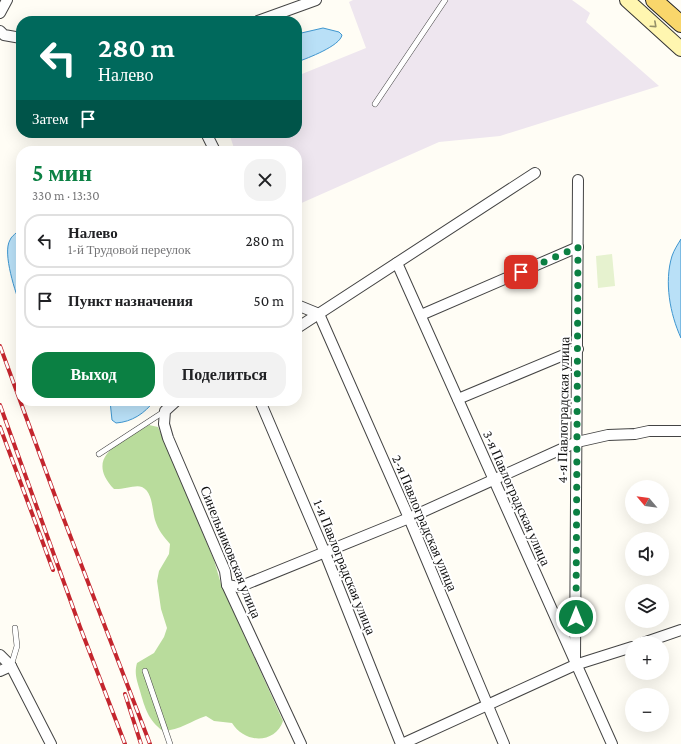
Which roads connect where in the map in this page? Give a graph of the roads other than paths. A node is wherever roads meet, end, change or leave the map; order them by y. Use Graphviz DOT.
graph roads {
  1 [pos="7,0"];
  2 [pos="316,0"];
  3 [pos="445,0"];
  4 [pos="627,0"];
  5 [pos="654,0"];
  6 [pos="0,13"];
  7 [pos="272,16"];
  8 [pos="681,24"];
  9 [pos="0,31"];
  10 [pos="16,37"];
  11 [pos="681,49"];
  12 [pos="375,104"];
  13 [pos="535,173"];
  14 [pos="578,180"];
  15 [pos="578,247"];
  16 [pos="397,263"];
  17 [pos="302,307"];
  18 [pos="319,314"];
  19 [pos="421,315"];
  20 [pos="302,325"];
  21 [pos="578,349"];
  22 [pos="458,399"];
  23 [pos="171,406"];
  24 [pos="262,406"];
  25 [pos="166,411"];
  26 [pos="681,431"];
  27 [pos="577,442"];
  28 [pos="99,454"];
  29 [pos="494,479"];
  30 [pos="409,518"];
  31 [pos="325,553"];
  32 [pos="226,585"];
  33 [pos="15,628"];
  34 [pos="681,630"];
  35 [pos="663,636"];
  36 [pos="625,648"];
  37 [pos="0,655"];
  38 [pos="575,665"];
  39 [pos="11,666"];
  40 [pos="0,671"];
  41 [pos="145,671"];
  42 [pos="487,705"];
  43 [pos="51,744"];
  44 [pos="170,744"];
  45 [pos="301,744"];
  46 [pos="401,744"];
  47 [pos="504,744"];
  48 [pos="612,744"];
  1 -- 6 [label="street"];
  2 -- 7 [label="street"];
  3 -- 12 [label="lane"];
  4 -- 11 [label="main road, one-way"];
  5 -- 8 [label="main road"];
  9 -- 10 [label="street"];
  13 -- 16 [label="street"];
  14 -- 15 [label="street, 4-я Павлоградская улица"];
  15 -- 19 [label="street"];
  15 -- 21 [label="street, 4-я Павлоградская улица"];
  16 -- 18 [label="street"];
  16 -- 19 [label="street, 3-я Павлоградская улица"];
  17 -- 18 [label="street"];
  18 -- 20 [label="street"];
  18 -- 30 [label="street, 2-я Павлоградская улица"];
  19 -- 22 [label="street, 3-я Павлоградская улица"];
  21 -- 22 [label="street"];
  21 -- 27 [label="street, 4-я Павлоградская улица"];
  22 -- 29 [label="street, 3-я Павлоградская улица"];
  23 -- 25 [label="street"];
  24 -- 31 [label="street, 1-я Павлоградская улица"];
  25 -- 28 [label="lane"];
  25 -- 32 [label="street, Синельниковская улица"];
  26 -- 27 [label="street"];
  27 -- 29 [label="street"];
  27 -- 38 [label="street, 4-я Павлоградская улица"];
  29 -- 30 [label="street"];
  29 -- 38 [label="street, 3-я Павлоградская улица"];
  30 -- 31 [label="street"];
  30 -- 42 [label="street, 2-я Павлоградская улица"];
  31 -- 32 [label="street"];
  31 -- 46 [label="street, 1-я Павлоградская улица"];
  32 -- 45 [label="street, Синельниковская улица"];
  33 -- 39 [label="lane"];
  34 -- 35 [label="street"];
  36 -- 38 [label="street"];
  37 -- 39 [label="street"];
  38 -- 42 [label="street"];
  38 -- 48 [label="street, 3-я Павлоградская улица"];
  39 -- 40 [label="street"];
  39 -- 43 [label="street"];
  41 -- 44 [label="lane"];
  42 -- 46 [label="street"];
  42 -- 47 [label="street, 2-я Павлоградская улица"];
}
